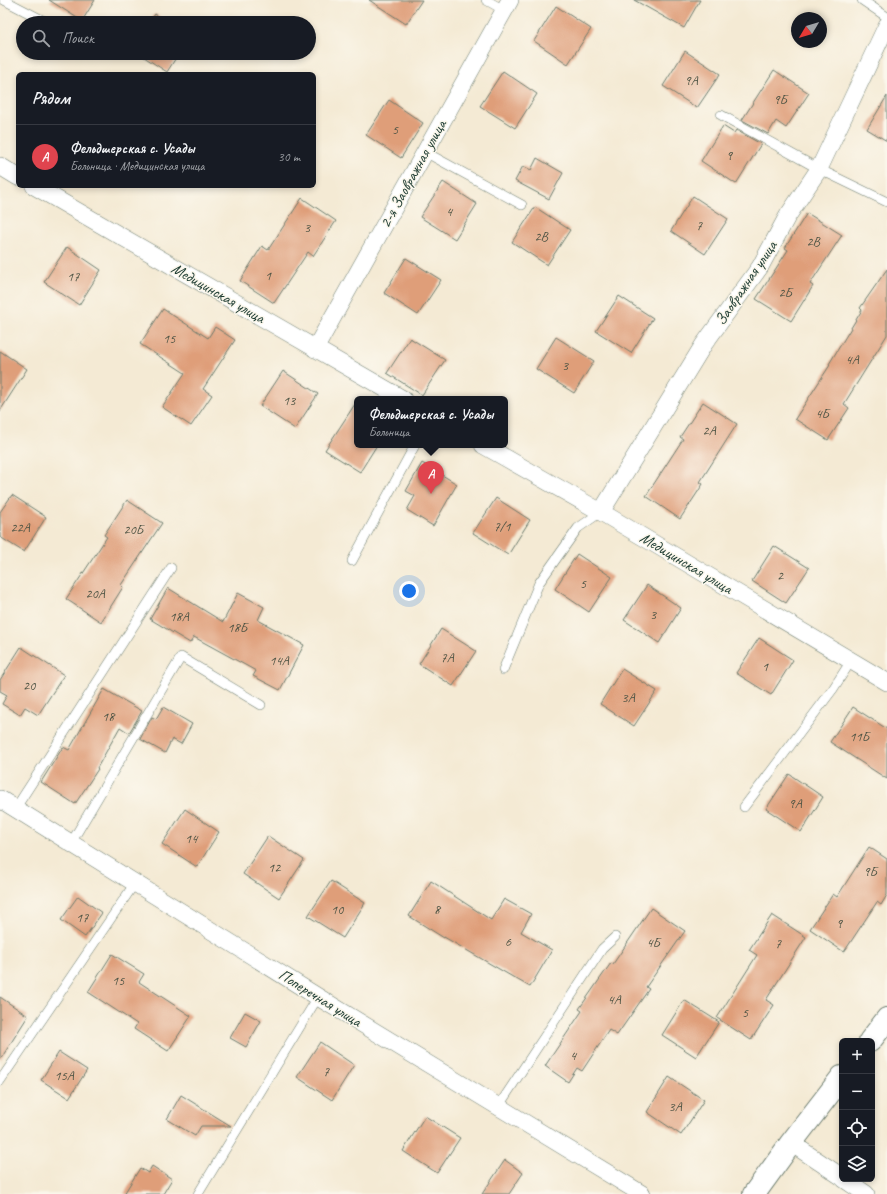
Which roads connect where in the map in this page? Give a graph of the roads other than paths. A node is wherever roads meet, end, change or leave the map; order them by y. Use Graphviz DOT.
graph roads {
  1 [pos="4,0"];
  2 [pos="486,0"];
  3 [pos="862,0"];
  4 [pos="507,5"];
  5 [pos="35,16"];
  6 [pos="887,17"];
  7 [pos="887,25"];
  8 [pos="721,114"];
  9 [pos="425,152"];
  10 [pos="0,166"];
  11 [pos="819,169"];
  12 [pos="16,176"];
  13 [pos="37,188"];
  14 [pos="887,202"];
  15 [pos="522,205"];
  16 [pos="315,349"];
  17 [pos="398,396"];
  18 [pos="414,448"];
  19 [pos="488,448"];
  20 [pos="601,512"];
  21 [pos="352,561"];
  22 [pos="171,568"];
  23 [pos="851,661"];
  24 [pos="503,670"];
  25 [pos="887,682"];
  26 [pos="261,705"];
  27 [pos="0,799"];
  28 [pos="744,807"];
  29 [pos="15,809"];
  30 [pos="71,843"];
  31 [pos="135,883"];
  32 [pos="615,937"];
  33 [pos="318,997"];
  34 [pos="887,1019"];
  35 [pos="872,1038"];
  36 [pos="0,1081"];
  37 [pos="839,1081"];
  38 [pos="498,1107"];
  39 [pos="791,1143"];
  40 [pos="839,1175"];
  41 [pos="849,1182"];
  42 [pos="198,1194"];
  43 [pos="642,1194"];
  44 [pos="754,1194"];
  45 [pos="866,1194"];
  1 -- 5 [label="lane"];
  2 -- 4 [label="lane"];
  3 -- 6 [label="lane"];
  4 -- 9 [label="street, 2-я Заовражная улица"];
  7 -- 11 [label="street, Заовражная улица"];
  8 -- 11 [label="lane"];
  9 -- 15 [label="lane"];
  9 -- 16 [label="street, 2-я Заовражная улица"];
  10 -- 12 [label="street"];
  11 -- 14 [label="lane"];
  11 -- 20 [label="street, Заовражная улица"];
  13 -- 16 [label="street, Медицинская улица"];
  16 -- 17 [label="street, Медицинская улица"];
  18 -- 21 [label="lane"];
  19 -- 20 [label="street, Медицинская улица"];
  20 -- 23 [label="street, Медицинская улица"];
  20 -- 24 [label="lane"];
  22 -- 29 [label="lane"];
  23 -- 25 [label="street, Медицинская улица"];
  23 -- 28 [label="lane"];
  26 -- 30 [label="lane"];
  27 -- 29 [label="street, Поперечная улица"];
  29 -- 30 [label="street, Поперечная улица"];
  30 -- 31 [label="street, Поперечная улица"];
  31 -- 33 [label="street, Поперечная улица"];
  31 -- 36 [label="lane"];
  32 -- 38 [label="lane"];
  33 -- 38 [label="street, Поперечная улица"];
  33 -- 42 [label="lane"];
  34 -- 35 [label="street"];
  37 -- 39 [label="street"];
  38 -- 43 [label="street, Поперечная улица"];
  39 -- 40 [label="street"];
  39 -- 44 [label="street"];
  41 -- 45 [label="street"];
}
